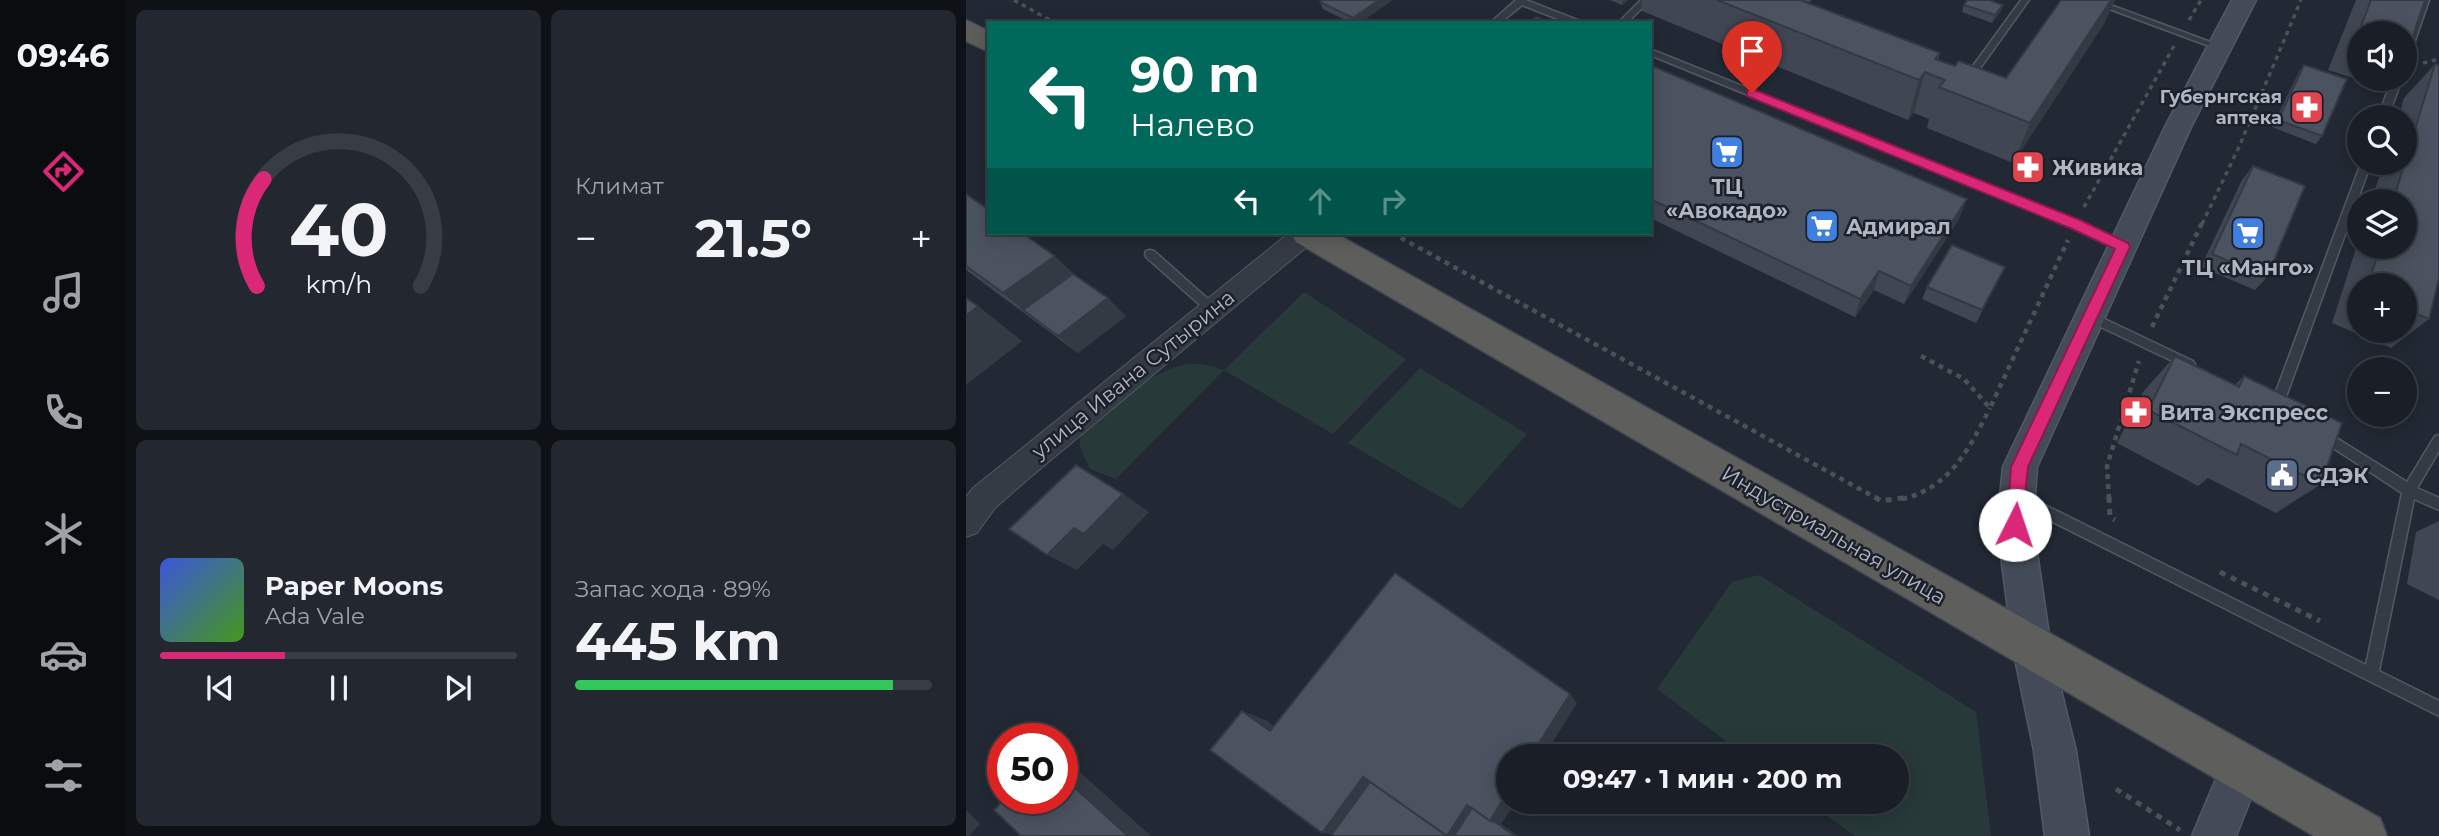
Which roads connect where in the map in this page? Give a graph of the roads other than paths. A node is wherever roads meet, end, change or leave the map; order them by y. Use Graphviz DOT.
graph roads {
  1 [pos="1646,0"];
  2 [pos="2025,0"];
  3 [pos="2089,0"];
  4 [pos="2244,0"];
  5 [pos="2424,0"];
  6 [pos="1521,1"];
  7 [pos="1496,21"];
  8 [pos="1572,21"];
  9 [pos="1624,21"];
  10 [pos="2417,21"];
  11 [pos="966,29"];
  12 [pos="987,42"];
  13 [pos="2220,47"];
  14 [pos="1652,53"];
  15 [pos="1952,80"];
  16 [pos="2362,175"];
  17 [pos="1305,235"];
  18 [pos="1310,235"];
  19 [pos="2123,247"];
  20 [pos="1150,254"];
  21 [pos="1213,310"];
  22 [pos="2090,317"];
  23 [pos="2205,371"];
  24 [pos="2276,405"];
  25 [pos="2310,426"];
  26 [pos="2439,440"];
  27 [pos="2409,490"];
  28 [pos="2017,498"];
  29 [pos="2439,504"];
  30 [pos="966,522"];
  31 [pos="2032,649"];
  32 [pos="2371,674"];
  33 [pos="2439,709"];
  34 [pos="2242,768"];
  35 [pos="2067,836"];
  36 [pos="2214,836"];
  37 [pos="2361,836"];
  1 -- 9 [label="lane"];
  2 -- 15 [label="lane"];
  3 -- 13 [label="lane"];
  4 -- 13 [label="main road"];
  5 -- 10 [label="lane"];
  6 -- 7 [label="lane"];
  6 -- 8 [label="lane"];
  11 -- 12 [label="highway"];
  13 -- 19 [label="main road"];
  14 -- 19 [label="lane"];
  16 -- 24 [label="lane"];
  17 -- 21 [label="street, улица Ивана Сутырина"];
  18 -- 31 [label="highway, Индустриальная улица"];
  19 -- 22 [label="main road"];
  20 -- 21 [label="lane"];
  21 -- 30 [label="street, улица Ивана Сутырина"];
  22 -- 23 [label="lane"];
  22 -- 28 [label="main road"];
  25 -- 27 [label="lane"];
  26 -- 27 [label="lane"];
  27 -- 29 [label="lane"];
  27 -- 32 [label="lane"];
  28 -- 31 [label="main road"];
  28 -- 32 [label="lane"];
  31 -- 34 [label="highway, Индустриальная улица"];
  31 -- 35 [label="main road"];
  32 -- 33 [label="lane"];
  34 -- 36 [label="main road"];
  34 -- 37 [label="highway, Индустриальная улица"];
}
